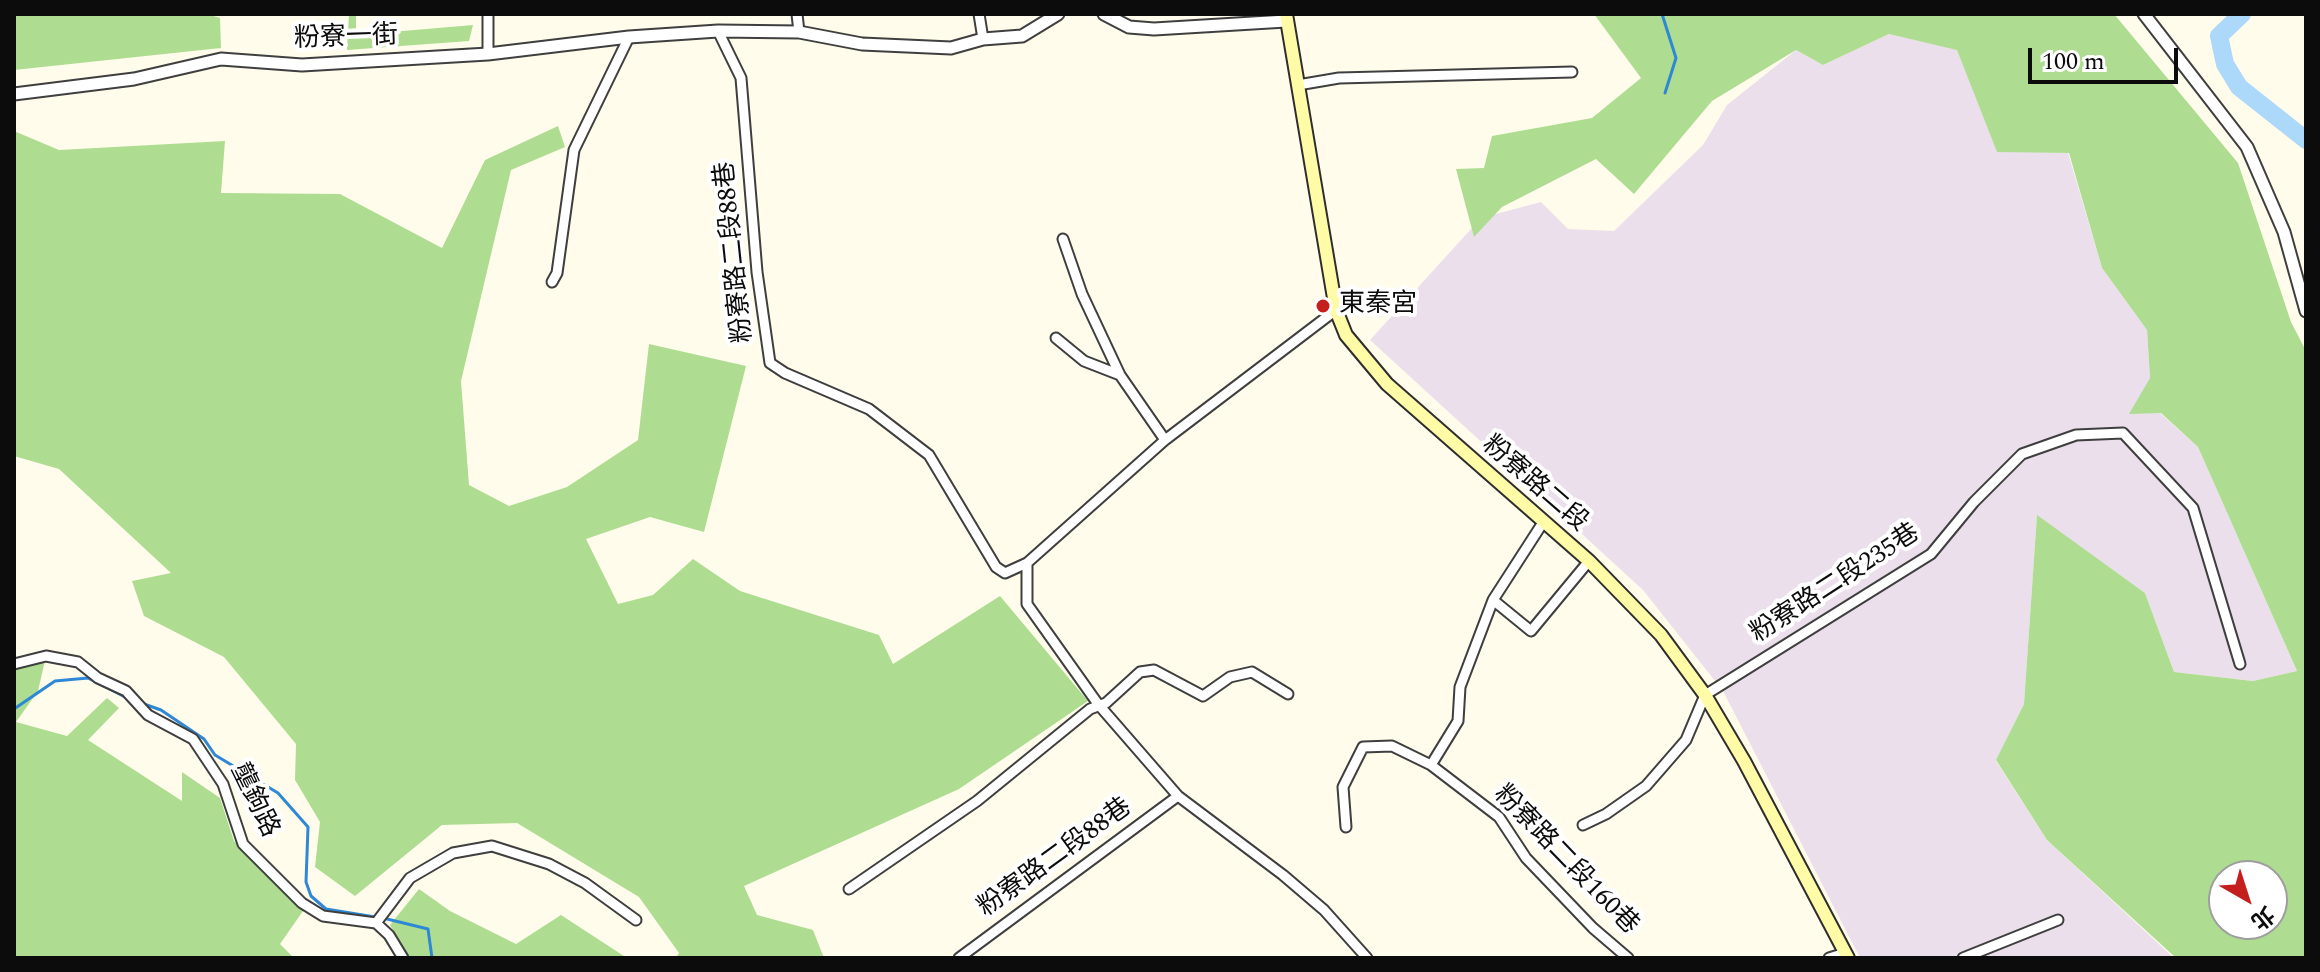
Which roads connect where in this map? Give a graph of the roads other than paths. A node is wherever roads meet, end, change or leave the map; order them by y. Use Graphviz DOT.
graph roads {
  1 [pos="488,14"];
  2 [pos="797,14"];
  3 [pos="979,14"];
  4 [pos="1058,14"];
  5 [pos="1104,14"];
  6 [pos="2144,14"];
  7 [pos="1286,18"];
  8 [pos="718,31"];
  9 [pos="799,32"];
  10 [pos="629,37"];
  11 [pos="983,39"];
  12 [pos="488,54"];
  13 [pos="1572,72"];
  14 [pos="1298,85"];
  15 [pos="14,94"];
  16 [pos="1063,239"];
  17 [pos="552,282"];
  18 [pos="1336,310"];
  19 [pos="2306,311"];
  20 [pos="1056,338"];
  21 [pos="1120,375"];
  22 [pos="1165,440"];
  23 [pos="1542,524"];
  24 [pos="1589,561"];
  25 [pos="1027,563"];
  26 [pos="1493,600"];
  27 [pos="14,664"];
  28 [pos="2240,664"];
  29 [pos="1288,694"];
  30 [pos="1705,695"];
  31 [pos="1098,704"];
  32 [pos="1431,765"];
  33 [pos="1178,796"];
  34 [pos="1583,825"];
  35 [pos="1346,827"];
  36 [pos="849,889"];
  37 [pos="636,920"];
  38 [pos="2058,920"];
  39 [pos="376,923"];
  40 [pos="1846,955"];
  41 [pos="403,958"];
  42 [pos="959,958"];
  43 [pos="1367,958"];
  44 [pos="1628,958"];
  45 [pos="1829,958"];
  46 [pos="1963,958"];
  1 -- 12 [label="street"];
  2 -- 9 [label="street"];
  3 -- 11 [label="street"];
  4 -- 11 [label="street, 粉寮一街"];
  5 -- 7 [label="street"];
  6 -- 19 [label="street"];
  7 -- 14 [label="main road, 粉寮路二段"];
  8 -- 9 [label="street, 粉寮一街"];
  8 -- 10 [label="street, 粉寮一街"];
  8 -- 25 [label="street, 粉寮路二段88巷"];
  9 -- 11 [label="street, 粉寮一街"];
  10 -- 12 [label="street, 粉寮一街"];
  10 -- 17 [label="street"];
  12 -- 15 [label="street, 粉寮一街"];
  13 -- 14 [label="street"];
  14 -- 18 [label="main road, 粉寮路二段"];
  16 -- 21 [label="street"];
  18 -- 22 [label="street"];
  18 -- 23 [label="main road, 粉寮路二段"];
  20 -- 21 [label="street"];
  21 -- 22 [label="street"];
  22 -- 25 [label="street"];
  23 -- 24 [label="main road, 粉寮路二段"];
  23 -- 26 [label="street"];
  24 -- 26 [label="street"];
  24 -- 30 [label="main road, 粉寮路二段"];
  25 -- 31 [label="street"];
  26 -- 32 [label="street"];
  27 -- 39 [label="street, 壟鉤路"];
  28 -- 30 [label="street, 粉寮路二段235巷"];
  29 -- 31 [label="street"];
  30 -- 34 [label="street"];
  30 -- 40 [label="main road, 粉寮路二段"];
  31 -- 33 [label="street"];
  31 -- 36 [label="street"];
  32 -- 35 [label="street, 粉寮路二段160巷"];
  32 -- 44 [label="street, 粉寮路二段160巷"];
  33 -- 42 [label="street, 粉寮路二段88巷"];
  33 -- 43 [label="street"];
  37 -- 39 [label="street"];
  38 -- 46 [label="street"];
  39 -- 41 [label="street"];
  40 -- 45 [label="street"];
}
